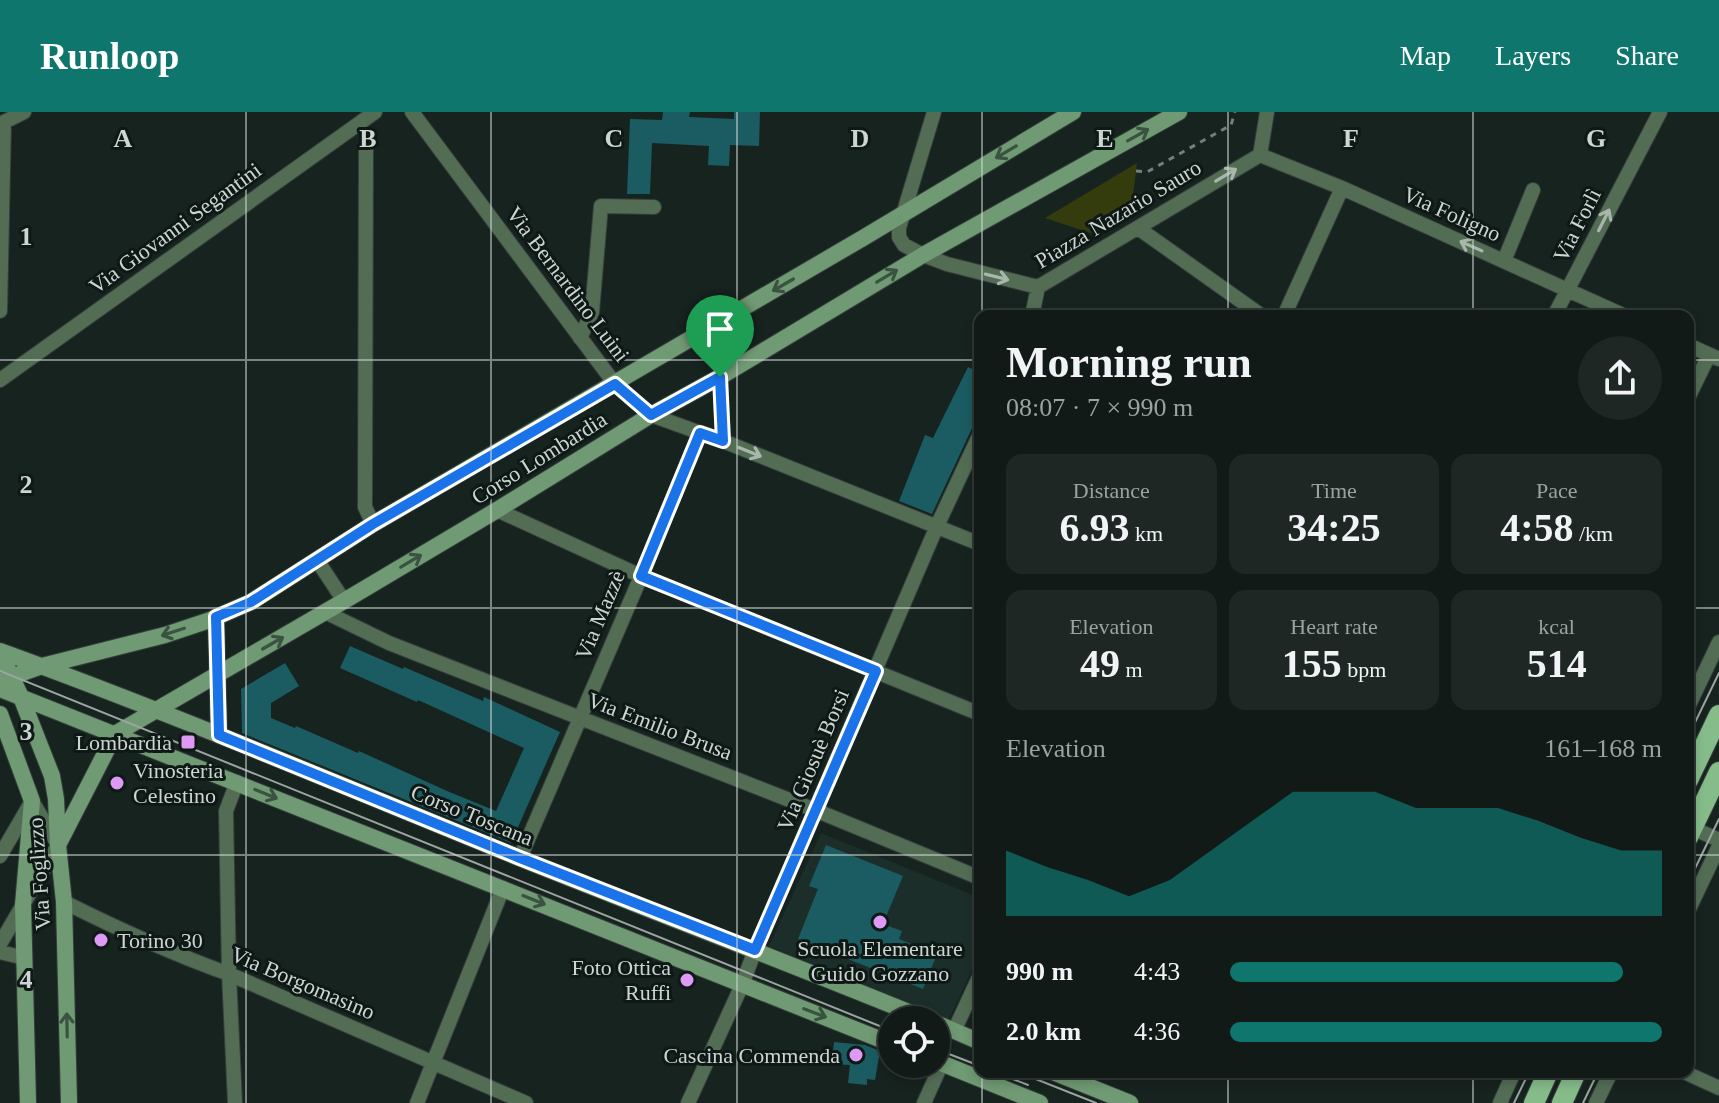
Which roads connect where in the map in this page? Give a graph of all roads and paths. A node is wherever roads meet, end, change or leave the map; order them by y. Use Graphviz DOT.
graph roads {
  1 [pos="24,112"];
  2 [pos="375,112"];
  3 [pos="412,112"];
  4 [pos="934,112"];
  5 [pos="1179,112"];
  6 [pos="1235,112"];
  7 [pos="1267,112"];
  8 [pos="1660,112"];
  9 [pos="1067,113"];
  10 [pos="2,120"];
  11 [pos="366,147"];
  12 [pos="1260,155"];
  13 [pos="1136,171"];
  14 [pos="1342,188"];
  15 [pos="1533,190"];
  16 [pos="654,207"];
  17 [pos="902,215"];
  18 [pos="1138,228"];
  19 [pos="923,255"];
  20 [pos="1504,261"];
  21 [pos="1038,287"];
  22 [pos="1568,290"];
  23 [pos="1033,310"];
  24 [pos="1254,310"];
  25 [pos="1287,310"];
  26 [pos="1557,310"];
  27 [pos="1612,310"];
  28 [pos="0,311"];
  29 [pos="580,338"];
  30 [pos="1694,348"];
  31 [pos="1714,357"];
  32 [pos="720,377"];
  33 [pos="0,380"];
  34 [pos="615,384"];
  35 [pos="1694,389"];
  36 [pos="651,415"];
  37 [pos="700,433"];
  38 [pos="723,441"];
  39 [pos="974,447"];
  40 [pos="497,510"];
  41 [pos="373,524"];
  42 [pos="937,526"];
  43 [pos="974,541"];
  44 [pos="317,560"];
  45 [pos="641,576"];
  46 [pos="344,601"];
  47 [pos="325,612"];
  48 [pos="216,617"];
  49 [pos="1719,642"];
  50 [pos="0,652"];
  51 [pos="42,666"];
  52 [pos="876,671"];
  53 [pos="218,675"];
  54 [pos="1694,678"];
  55 [pos="4,682"];
  56 [pos="21,697"];
  57 [pos="158,710"];
  58 [pos="974,712"];
  59 [pos="0,714"];
  60 [pos="1719,715"];
  61 [pos="580,719"];
  62 [pos="115,734"];
  63 [pos="219,735"];
  64 [pos="1694,767"];
  65 [pos="1719,772"];
  66 [pos="237,782"];
  67 [pos="32,801"];
  68 [pos="815,810"];
  69 [pos="1694,821"];
  70 [pos="1694,832"];
  71 [pos="1719,840"];
  72 [pos="58,845"];
  73 [pos="1719,846"];
  74 [pos="0,856"];
  75 [pos="520,858"];
  76 [pos="974,876"];
  77 [pos="503,888"];
  78 [pos="1694,898"];
  79 [pos="64,902"];
  80 [pos="23,905"];
  81 [pos="0,944"];
  82 [pos="755,950"];
  83 [pos="0,952"];
  84 [pos="25,958"];
  85 [pos="229,974"];
  86 [pos="742,985"];
  87 [pos="974,988"];
  88 [pos="893,1006"];
  89 [pos="950,1029"];
  90 [pos="954,1031"];
  91 [pos="878,1038"];
  92 [pos="974,1039"];
  93 [pos="434,1063"];
  94 [pos="950,1066"];
  95 [pos="974,1076"];
  96 [pos="1694,1077"];
  97 [pos="933,1078"];
  98 [pos="978,1078"];
  99 [pos="1068,1078"];
  100 [pos="1511,1078"];
  101 [pos="1545,1078"];
  102 [pos="1573,1078"];
  103 [pos="1608,1078"];
  104 [pos="1719,1088"];
  105 [pos="28,1103"];
  106 [pos="69,1103"];
  107 [pos="235,1103"];
  108 [pos="417,1103"];
  109 [pos="526,1103"];
  110 [pos="688,1103"];
  111 [pos="924,1103"];
  112 [pos="1040,1103"];
  113 [pos="1130,1103"];
  114 [pos="1500,1103"];
  115 [pos="1534,1103"];
  116 [pos="1562,1103"];
  117 [pos="1596,1103"];
  1 -- 10 [label="street"];
  2 -- 33 [label="street, Via Giovanni Segantini"];
  3 -- 29 [label="street, Via Bernardino Luini"];
  4 -- 17 [label="street"];
  19 -- 5 [label="street, Corso Lombardia, one-way"];
  6 -- 13 [label="path"];
  7 -- 12 [label="street"];
  22 -- 8 [label="street, Via Forlì, one-way"];
  9 -- 17 [label="street, Corso Lombardia, one-way"];
  10 -- 28 [label="street"];
  11 -- 41 [label="street"];
  12 -- 14 [label="street, Via Foligno"];
  18 -- 12 [label="street, Piazza Nazario Sauro, one-way"];
  20 -- 14 [label="street, Via Foligno, one-way"];
  14 -- 25 [label="street"];
  15 -- 20 [label="street"];
  16 -- 29 [label="street"];
  17 -- 19 [label="street"];
  17 -- 34 [label="street, Corso Lombardia, one-way"];
  18 -- 21 [label="street, Piazza Nazario Sauro"];
  18 -- 24 [label="street"];
  19 -- 21 [label="street, Piazza Nazario Sauro, one-way"];
  32 -- 19 [label="street, Corso Lombardia, one-way"];
  20 -- 22 [label="street, Via Foligno"];
  21 -- 23 [label="street"];
  22 -- 26 [label="street, Via Forlì"];
  22 -- 27 [label="street, Via Foligno"];
  29 -- 34 [label="street, Via Bernardino Luini"];
  30 -- 31 [label="street"];
  31 -- 35 [label="street"];
  32 -- 36 [label="street, Corso Lombardia"];
  32 -- 38 [label="street"];
  34 -- 36 [label="street, Via Bernardino Luini"];
  34 -- 41 [label="street, Corso Lombardia"];
  36 -- 37 [label="street, Via Bernardino Luini"];
  36 -- 40 [label="street, Corso Lombardia"];
  37 -- 38 [label="street, Via Bernardino Luini"];
  37 -- 45 [label="street, Via Mazzè"];
  38 -- 42 [label="street, Via Bernardino Luini, one-way"];
  39 -- 42 [label="street, Via Giosuè Borsi"];
  40 -- 45 [label="street"];
  46 -- 40 [label="street, Corso Lombardia, one-way"];
  41 -- 44 [label="street, Corso Lombardia"];
  42 -- 43 [label="street, Via Bernardino Luini"];
  42 -- 52 [label="street, Via Giosuè Borsi"];
  44 -- 46 [label="street"];
  44 -- 48 [label="street, Corso Lombardia"];
  45 -- 52 [label="street"];
  45 -- 61 [label="street, Via Mazzè"];
  46 -- 47 [label="street, Corso Lombardia"];
  53 -- 47 [label="street, Corso Lombardia, one-way"];
  47 -- 61 [label="street, Via Emilio Brusa"];
  48 -- 51 [label="street, Corso Lombardia, one-way"];
  48 -- 53 [label="street"];
  49 -- 54 [label="street"];
  50 -- 51 [label="street, Corso Toscana"];
  50 -- 55 [label="street, Via Foglizzo"];
  51 -- 55 [label="street, Corso Lombardia"];
  51 -- 57 [label="street, Corso Toscana"];
  52 -- 58 [label="street"];
  52 -- 68 [label="street, Via Giosuè Borsi"];
  53 -- 57 [label="street, Corso Lombardia"];
  53 -- 63 [label="street"];
  55 -- 56 [label="street, Via Foglizzo"];
  56 -- 62 [label="street"];
  56 -- 72 [label="street, Via Foglizzo"];
  57 -- 62 [label="street, Corso Lombardia"];
  57 -- 63 [label="street, Corso Toscana"];
  59 -- 67 [label="street, Via Foglizzo"];
  60 -- 64 [label="main road"];
  61 -- 68 [label="street, Via Emilio Brusa"];
  61 -- 75 [label="street, Via Mazzè"];
  62 -- 66 [label="street"];
  62 -- 72 [label="street"];
  63 -- 75 [label="street, Corso Toscana"];
  65 -- 69 [label="main road"];
  66 -- 77 [label="street, one-way"];
  66 -- 85 [label="street"];
  67 -- 72 [label="street"];
  67 -- 74 [label="street"];
  67 -- 80 [label="street, Via Foglizzo"];
  68 -- 76 [label="street, Via Emilio Brusa"];
  68 -- 82 [label="street, Via Giosuè Borsi"];
  70 -- 71 [label="street"];
  72 -- 79 [label="street, Via Foglizzo"];
  72 -- 80 [label="street"];
  73 -- 78 [label="street"];
  75 -- 82 [label="street, Corso Toscana"];
  77 -- 86 [label="street, one-way"];
  77 -- 93 [label="street"];
  79 -- 85 [label="street, Via Borgomasino"];
  106 -- 79 [label="street, Via Foglizzo, one-way"];
  80 -- 81 [label="street"];
  80 -- 84 [label="street, Via Foglizzo"];
  82 -- 86 [label="street, Via Giosuè Borsi"];
  82 -- 88 [label="street, Corso Toscana"];
  83 -- 84 [label="street, Via Foglizzo"];
  84 -- 105 [label="street, Via Foglizzo"];
  85 -- 93 [label="street, Via Borgomasino"];
  85 -- 107 [label="street"];
  86 -- 91 [label="street, one-way"];
  86 -- 110 [label="street, Via Giosuè Borsi"];
  87 -- 90 [label="street"];
  89 -- 90 [label="street"];
  90 -- 92 [label="street"];
  93 -- 108 [label="street"];
  93 -- 109 [label="street, Via Borgomasino"];
  94 -- 95 [label="street"];
  96 -- 104 [label="street"];
  97 -- 111 [label="street"];
  98 -- 112 [label="street"];
  99 -- 113 [label="street"];
  100 -- 114 [label="street"];
  101 -- 115 [label="main road"];
  102 -- 116 [label="main road"];
  103 -- 117 [label="street"];
}
